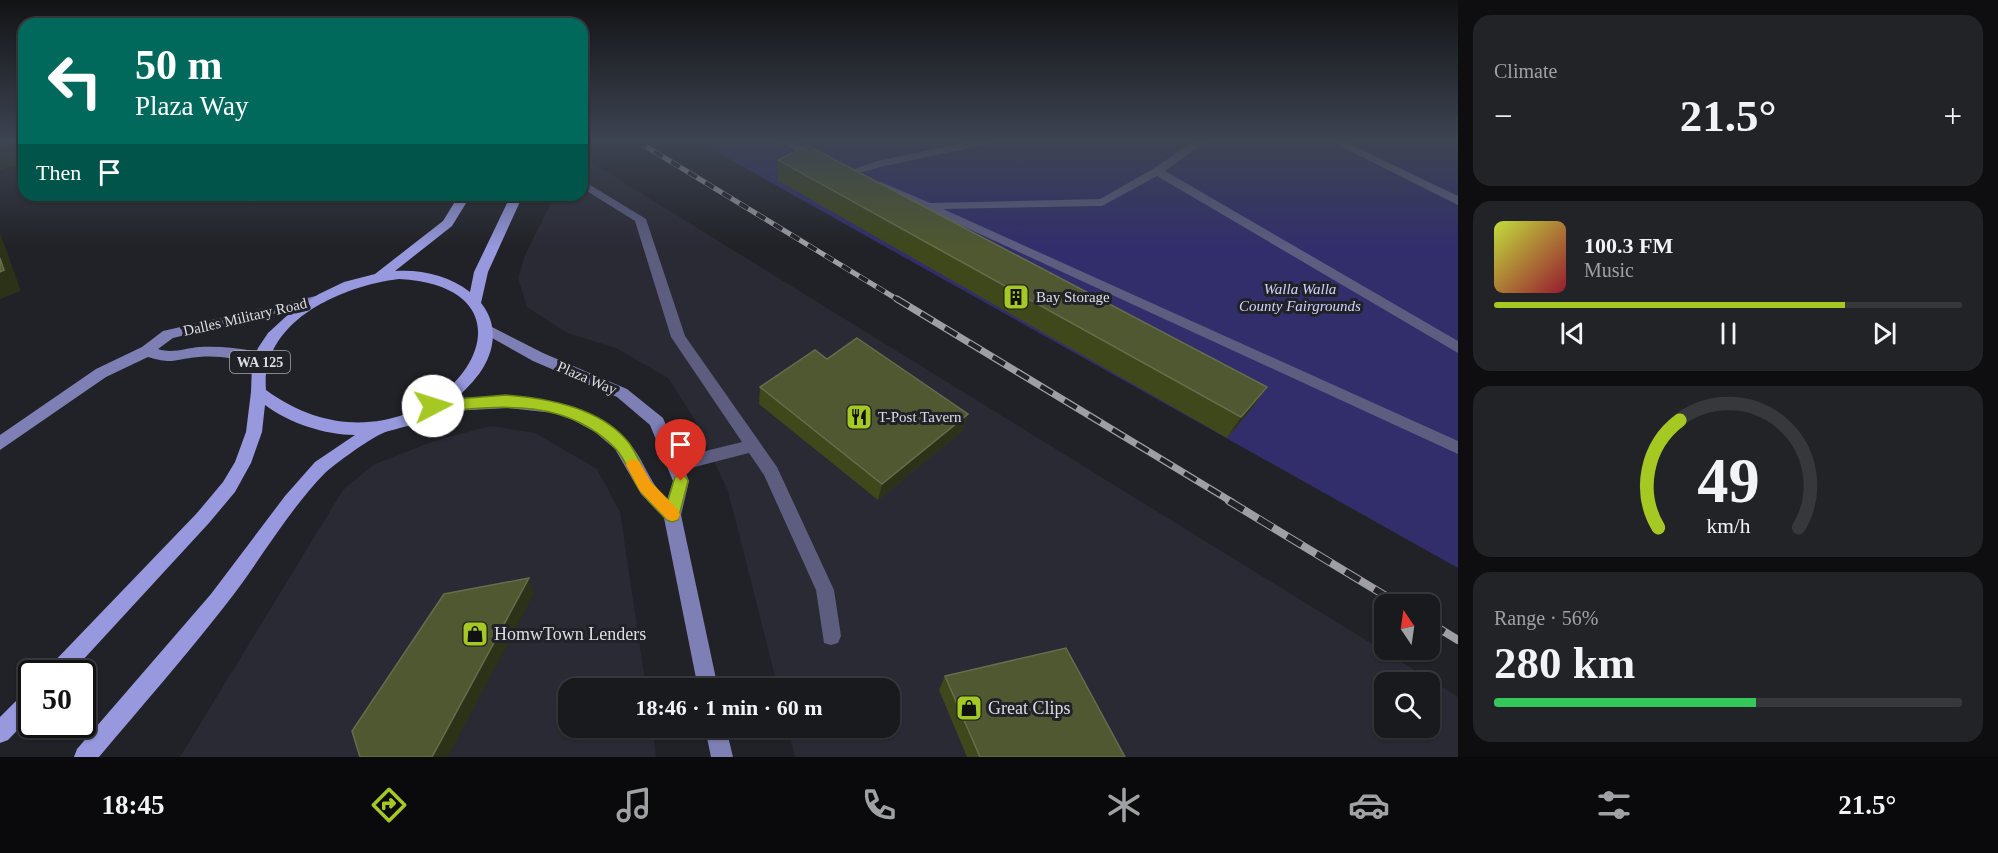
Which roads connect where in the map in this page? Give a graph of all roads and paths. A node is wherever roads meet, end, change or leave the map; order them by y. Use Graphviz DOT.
graph roads {
  1 [pos="861,176"];
  2 [pos="1148,176"];
  3 [pos="1166,176"];
  4 [pos="1407,176"];
  5 [pos="588,187"];
  6 [pos="461,201"];
  7 [pos="514,201"];
  8 [pos="1458,201"];
  9 [pos="928,206"];
  10 [pos="378,278"];
  11 [pos="320,299"];
  12 [pos="475,302"];
  13 [pos="488,330"];
  14 [pos="1458,348"];
  15 [pos="147,351"];
  16 [pos="260,358"];
  17 [pos="259,392"];
  18 [pos="433,406"];
  19 [pos="377,428"];
  20 [pos="0,444"];
  21 [pos="752,446"];
  22 [pos="1458,448"];
  23 [pos="675,465"];
  24 [pos="672,515"];
  25 [pos="831,636"];
  26 [pos="69,660"];
  27 [pos="706,678"];
  28 [pos="18,713"];
  29 [pos="0,732"];
  30 [pos="718,738"];
  31 [pos="85,757"];
  32 [pos="722,757"];
  1 -- 9 [label="lane"];
  2 -- 9 [label="lane"];
  3 -- 14 [label="lane"];
  4 -- 8 [label="lane"];
  5 -- 21 [label="lane"];
  6 -- 10 [label="main road, WA 125"];
  7 -- 12 [label="main road"];
  9 -- 22 [label="lane"];
  10 -- 11 [label="main road, WA 125"];
  10 -- 12 [label="main road, WA 125"];
  11 -- 15 [label="main road, Dalles Military Road"];
  11 -- 16 [label="main road, WA 125"];
  12 -- 13 [label="main road, WA 125"];
  13 -- 18 [label="main road, WA 125"];
  13 -- 23 [label="main road, Plaza Way"];
  15 -- 16 [label="main road, Dalles Military Road"];
  15 -- 20 [label="main road"];
  16 -- 17 [label="main road, WA 125"];
  17 -- 19 [label="main road, WA 125"];
  17 -- 26 [label="main road, WA 125"];
  18 -- 19 [label="main road, WA 125"];
  18 -- 24 [label="main road"];
  19 -- 31 [label="main road, WA 125"];
  21 -- 23 [label="lane"];
  21 -- 25 [label="lane"];
  23 -- 24 [label="main road, Plaza Way"];
  24 -- 27 [label="main road, Plaza Way"];
  28 -- 29 [label="main road"];
  30 -- 32 [label="main road"];
}
